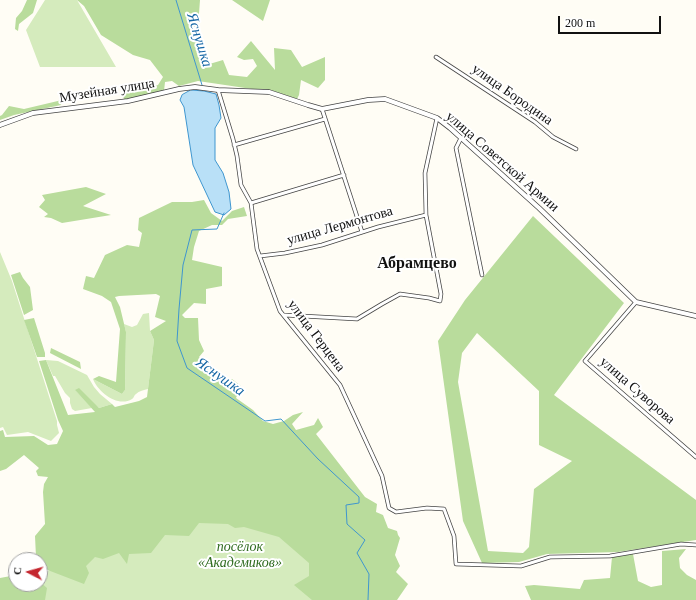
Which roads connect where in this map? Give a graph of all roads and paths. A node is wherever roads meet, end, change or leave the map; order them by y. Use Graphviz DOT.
graph roads {
  1 [pos="436,57"];
  2 [pos="218,90"];
  3 [pos="322,108"];
  4 [pos="437,118"];
  5 [pos="325,119"];
  6 [pos="0,125"];
  7 [pos="461,138"];
  8 [pos="234,145"];
  9 [pos="576,149"];
  10 [pos="344,175"];
  11 [pos="251,203"];
  12 [pos="426,214"];
  13 [pos="362,232"];
  14 [pos="260,256"];
  15 [pos="482,275"];
  16 [pos="636,302"];
  17 [pos="284,315"];
  18 [pos="696,316"];
  19 [pos="696,457"];
  20 [pos="696,545"];
  1 -- 9 [label="street, улица Бородина"];
  2 -- 3 [label="street, улица Советской Армии"];
  2 -- 6 [label="street, Музейная улица"];
  2 -- 8 [label="street, улица Герцена"];
  3 -- 4 [label="street, улица Советской Армии"];
  3 -- 5 [label="street"];
  4 -- 7 [label="street, улица Советской Армии"];
  4 -- 12 [label="street"];
  5 -- 8 [label="street"];
  5 -- 10 [label="street"];
  7 -- 15 [label="street"];
  7 -- 16 [label="street, улица Советской Армии"];
  8 -- 11 [label="street, улица Герцена"];
  10 -- 11 [label="street"];
  10 -- 13 [label="street"];
  11 -- 14 [label="street, улица Герцена"];
  12 -- 13 [label="street, улица Лермонтова"];
  12 -- 17 [label="street"];
  13 -- 14 [label="street, улица Лермонтова"];
  14 -- 17 [label="street, улица Герцена"];
  16 -- 18 [label="street"];
  16 -- 19 [label="street, улица Суворова"];
  17 -- 20 [label="street, улица Герцена"];
}
